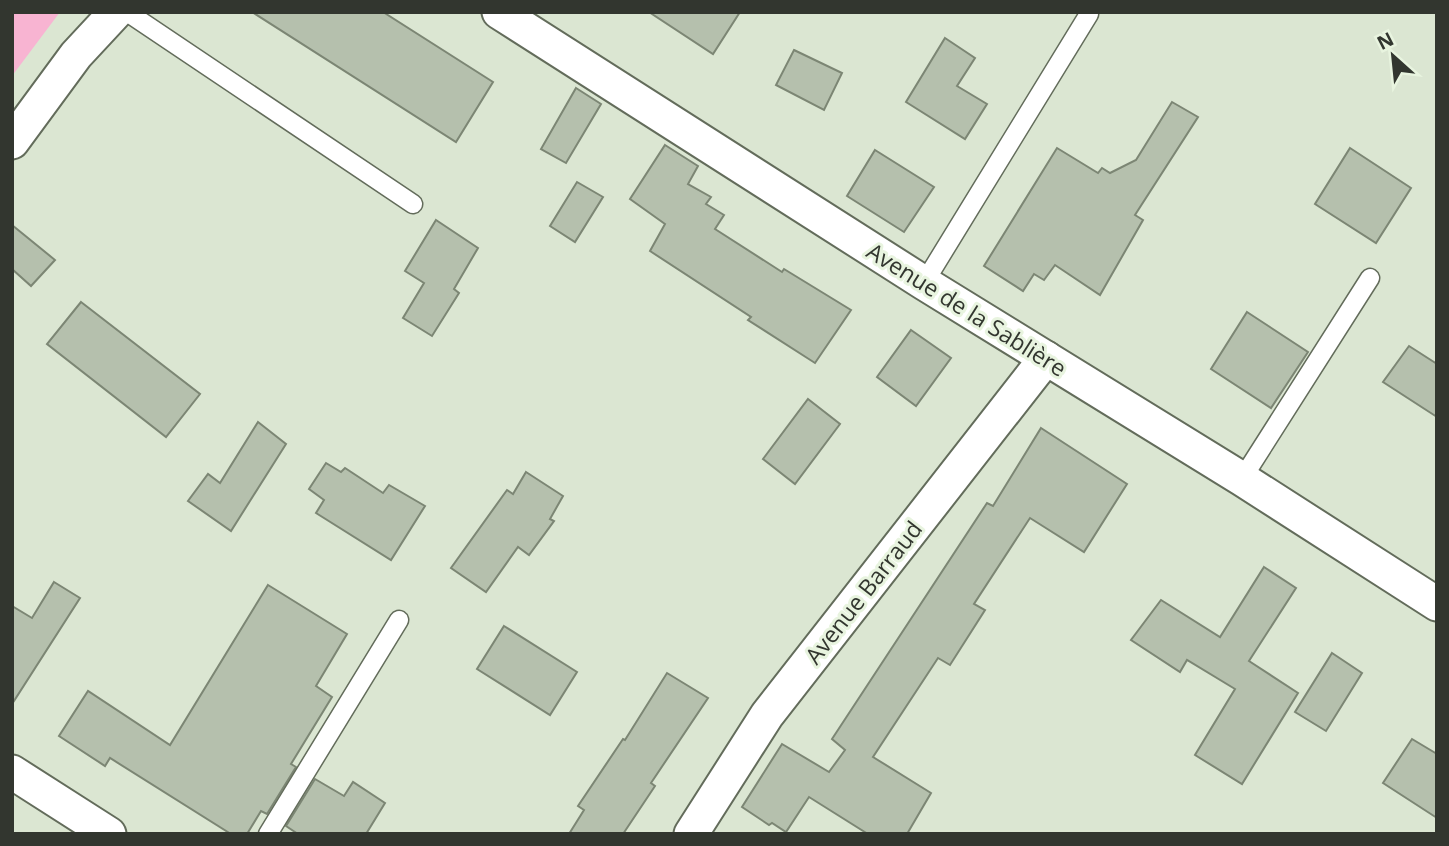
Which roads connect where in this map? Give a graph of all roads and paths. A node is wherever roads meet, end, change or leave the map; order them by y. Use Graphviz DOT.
graph roads {
  1 [pos="116,12"];
  2 [pos="127,12"];
  3 [pos="499,12"];
  4 [pos="1089,14"];
  5 [pos="12,142"];
  6 [pos="414,204"];
  7 [pos="1370,278"];
  8 [pos="924,283"];
  9 [pos="1046,358"];
  10 [pos="1242,480"];
  11 [pos="1437,604"];
  12 [pos="399,620"];
  13 [pos="12,772"];
  14 [pos="109,834"];
  15 [pos="268,834"];
  16 [pos="691,834"];
  1 -- 5 [label="street"];
  2 -- 6 [label="lane"];
  3 -- 8 [label="street, Avenue de la Sablière"];
  4 -- 8 [label="lane"];
  7 -- 10 [label="lane"];
  8 -- 9 [label="street, Avenue de la Sablière"];
  9 -- 10 [label="street, Avenue de la Sablière"];
  9 -- 16 [label="street, Avenue Barraud"];
  10 -- 11 [label="street, Avenue de la Sablière"];
  12 -- 15 [label="lane"];
  13 -- 14 [label="street"];
}
